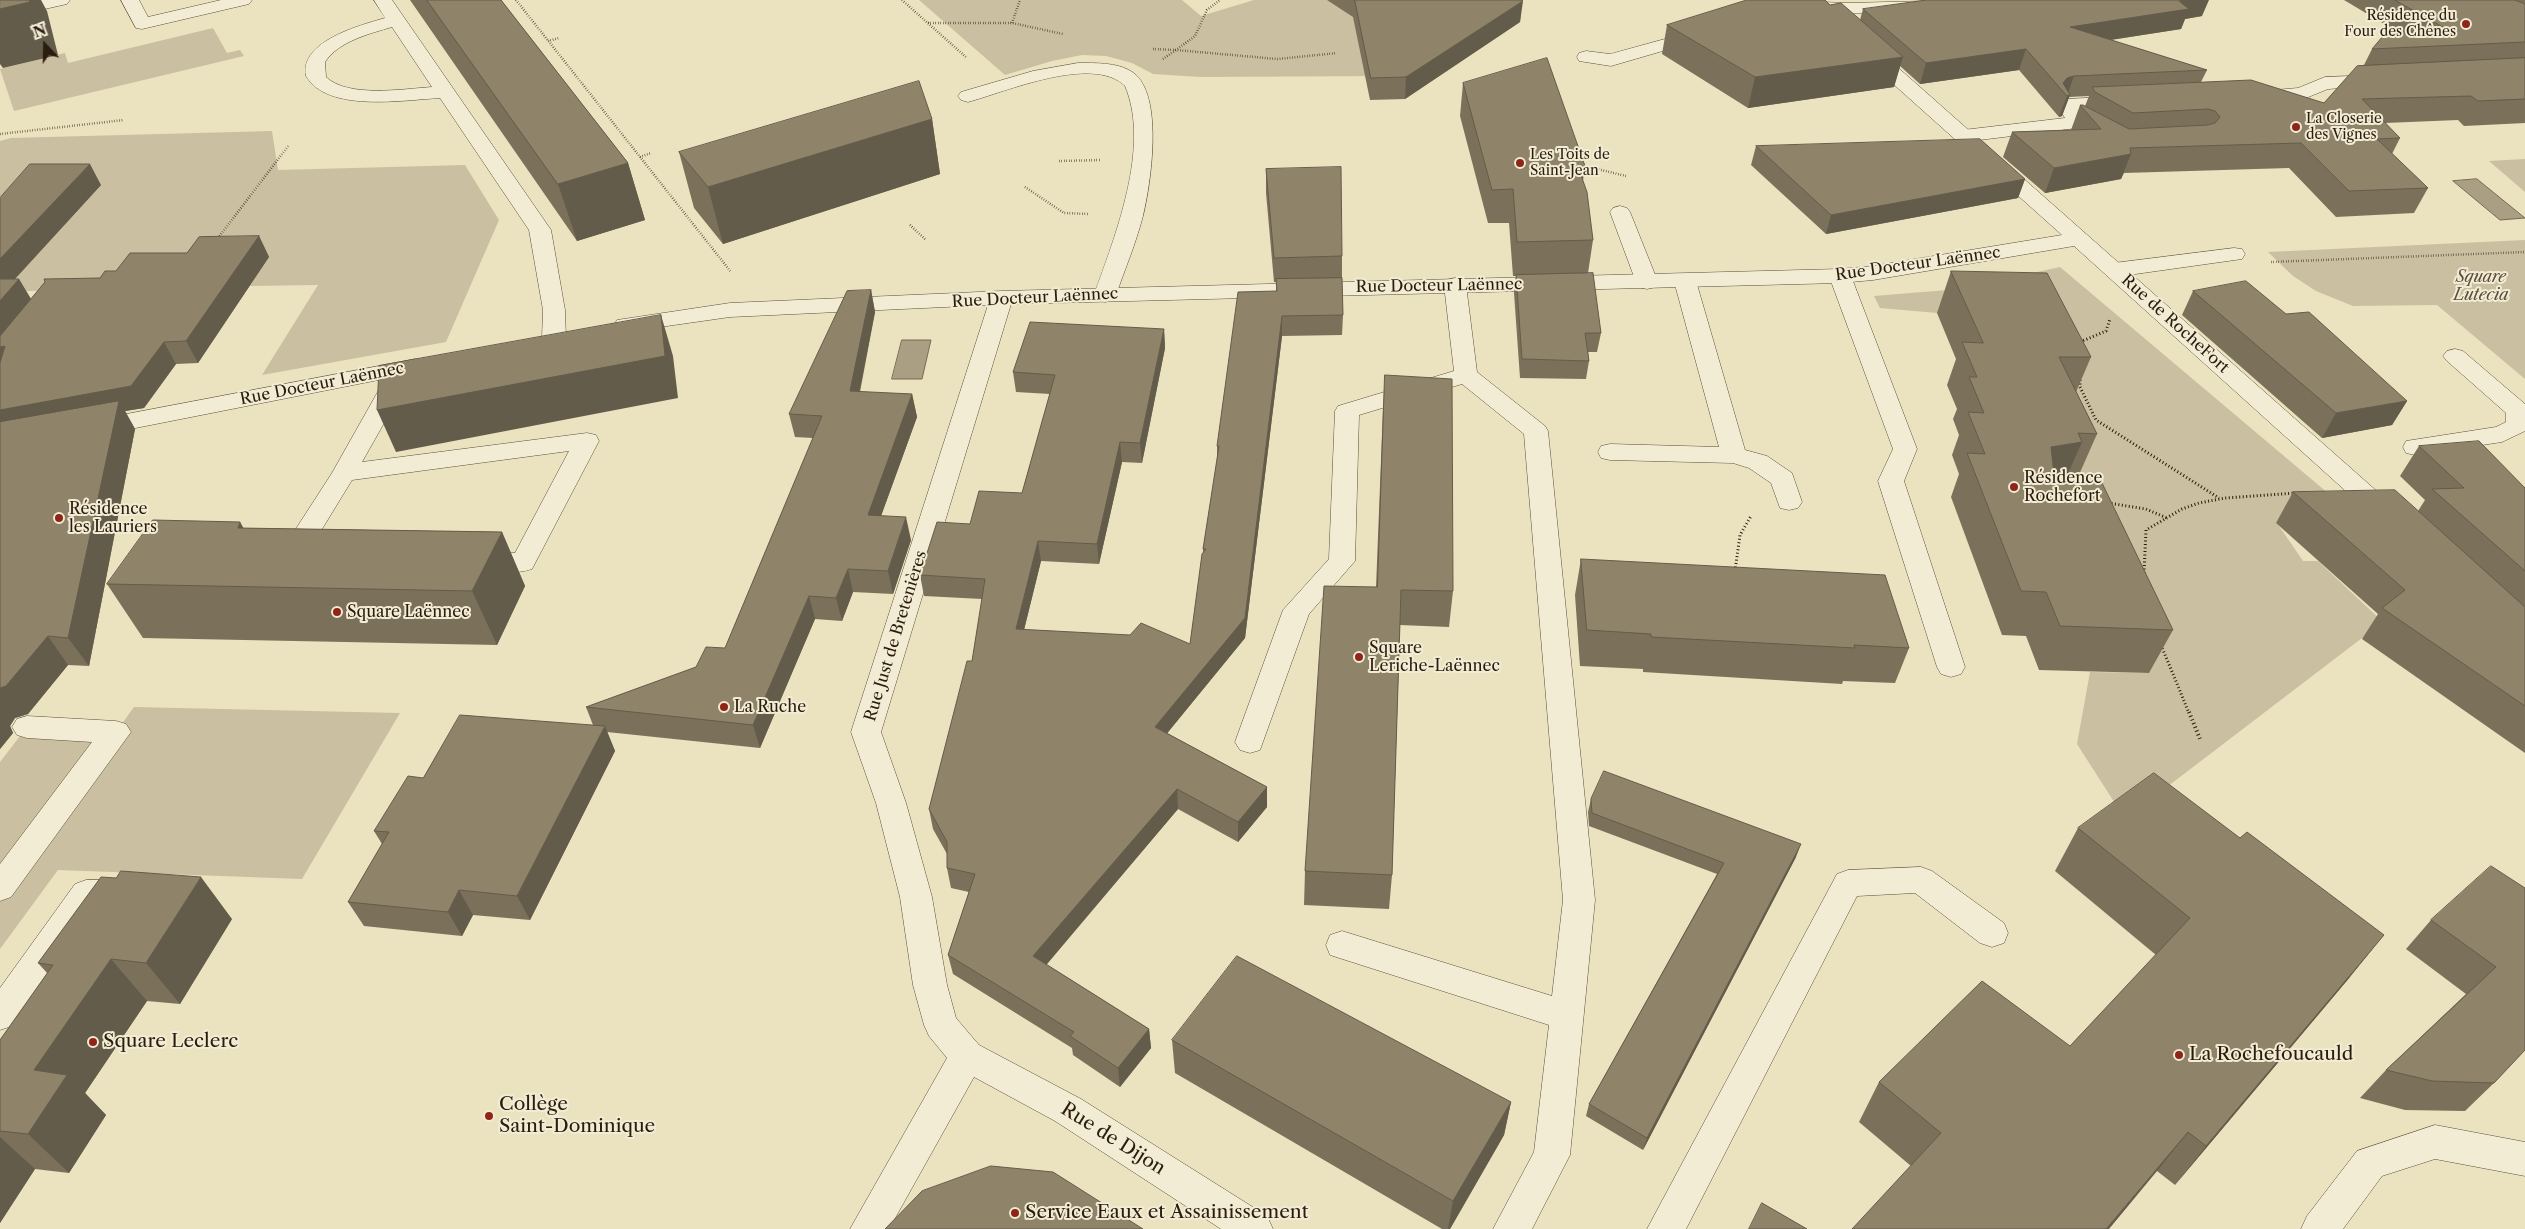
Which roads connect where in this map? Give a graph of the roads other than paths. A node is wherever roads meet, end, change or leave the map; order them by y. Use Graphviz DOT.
graph roads {
  1 [pos="60,0"];
  2 [pos="130,0"];
  3 [pos="243,0"];
  4 [pos="383,0"];
  5 [pos="1962,0"];
  6 [pos="1904,3"];
  7 [pos="1773,6"];
  8 [pos="1823,9"];
  9 [pos="0,14"];
  10 [pos="396,20"];
  11 [pos="1713,30"];
  12 [pos="1586,56"];
  13 [pos="2401,80"];
  14 [pos="445,92"];
  15 [pos="968,96"];
  16 [pos="2243,97"];
  17 [pos="2145,101"];
  18 [pos="1963,136"];
  19 [pos="1620,212"];
  20 [pos="2078,239"];
  21 [pos="2234,254"];
  22 [pos="2118,274"];
  23 [pos="1840,276"];
  24 [pos="1685,281"];
  25 [pos="1647,282"];
  26 [pos="1455,285"];
  27 [pos="1105,295"];
  28 [pos="1002,298"];
  29 [pos="601,330"];
  30 [pos="554,339"];
  31 [pos="2455,356"];
  32 [pos="441,361"];
  33 [pos="403,368"];
  34 [pos="1466,375"];
  35 [pos="2523,412"];
  36 [pos="77,431"];
  37 [pos="2415,447"];
  38 [pos="1610,452"];
  39 [pos="1734,454"];
  40 [pos="344,473"];
  41 [pos="1789,502"];
  42 [pos="2407,533"];
  43 [pos="321,556"];
  44 [pos="455,561"];
  45 [pos="1951,667"];
  46 [pos="27,727"];
  47 [pos="1250,742"];
  48 [pos="0,888"];
  49 [pos="155,891"];
  50 [pos="1992,933"];
  51 [pos="1342,945"];
  52 [pos="0,1015"];
  53 [pos="1567,1016"];
  54 [pos="967,1056"];
  55 [pos="2525,1159"];
  56 [pos="869,1229"];
  57 [pos="1254,1229"];
  58 [pos="1512,1229"];
  59 [pos="1666,1229"];
  60 [pos="2320,1229"];
  1 -- 9 [label="street"];
  2 -- 3 [label="street"];
  4 -- 10 [label="street"];
  5 -- 6 [label="street"];
  6 -- 8 [label="street"];
  7 -- 8 [label="street"];
  8 -- 18 [label="street, Rue de RocheFort"];
  10 -- 14 [label="street"];
  10 -- 14 [label="street"];
  11 -- 12 [label="street"];
  13 -- 16 [label="street"];
  14 -- 30 [label="street"];
  15 -- 27 [label="street"];
  17 -- 18 [label="street"];
  18 -- 20 [label="street, Rue de RocheFort"];
  19 -- 25 [label="street"];
  20 -- 22 [label="street, Rue de RocheFort"];
  20 -- 23 [label="street, Rue Docteur Laënnec"];
  21 -- 22 [label="street"];
  22 -- 42 [label="street, Rue de RocheFort"];
  23 -- 24 [label="street, Rue Docteur Laënnec"];
  23 -- 45 [label="street"];
  24 -- 25 [label="street, Rue Docteur Laënnec"];
  24 -- 39 [label="street"];
  25 -- 26 [label="street, Rue Docteur Laënnec"];
  26 -- 27 [label="street, Rue Docteur Laënnec"];
  26 -- 34 [label="street"];
  27 -- 28 [label="street, Rue Docteur Laënnec"];
  28 -- 29 [label="street, Rue Docteur Laënnec"];
  28 -- 54 [label="street, Rue Just de Bretenières"];
  31 -- 35 [label="street"];
  32 -- 33 [label="street, Rue Docteur Laënnec"];
  33 -- 36 [label="street, Rue Docteur Laënnec"];
  33 -- 40 [label="street"];
  34 -- 47 [label="street"];
  34 -- 53 [label="street"];
  35 -- 37 [label="street"];
  38 -- 39 [label="street"];
  39 -- 41 [label="street"];
  40 -- 43 [label="street"];
  40 -- 44 [label="street"];
  46 -- 48 [label="street"];
  49 -- 52 [label="street"];
  50 -- 59 [label="street"];
  51 -- 53 [label="street"];
  53 -- 58 [label="street"];
  54 -- 56 [label="street"];
  54 -- 57 [label="street, Rue de Dijon"];
  55 -- 60 [label="street"];
}
